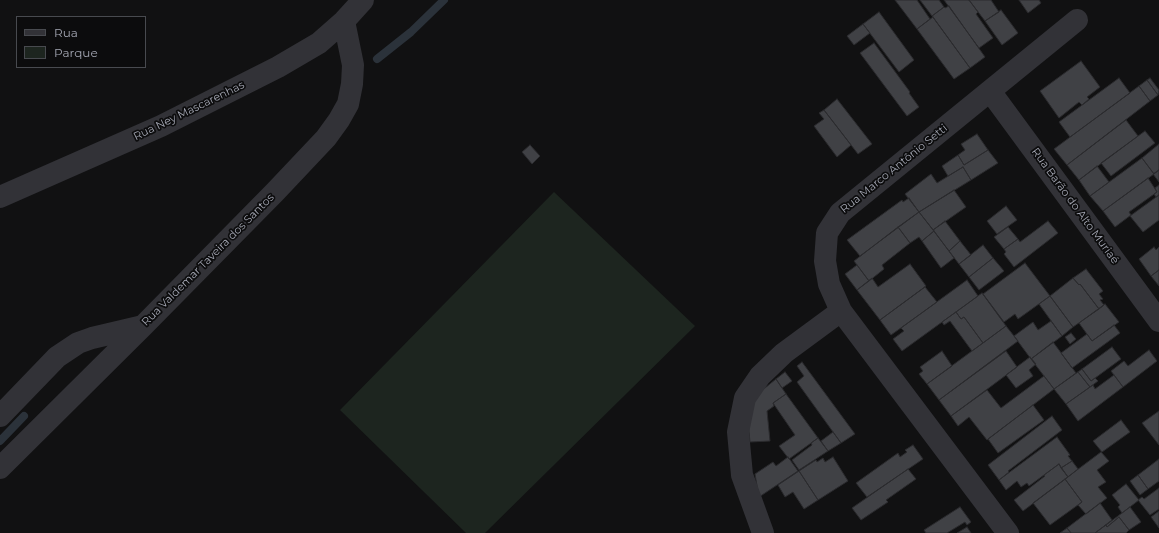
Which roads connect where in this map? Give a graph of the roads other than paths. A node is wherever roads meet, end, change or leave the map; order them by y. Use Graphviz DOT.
graph roads {
  1 [pos="363,0"];
  2 [pos="1077,20"];
  3 [pos="344,21"];
  4 [pos="990,91"];
  5 [pos="0,197"];
  6 [pos="841,311"];
  7 [pos="1159,321"];
  8 [pos="143,326"];
  9 [pos="0,416"];
  10 [pos="0,468"];
  11 [pos="763,533"];
  12 [pos="1008,533"];
  1 -- 3 [label="street, Rua Ney Mascarenhas"];
  2 -- 4 [label="street, Rua Marco Antônio Setti"];
  3 -- 5 [label="street, Rua Ney Mascarenhas"];
  3 -- 8 [label="street, Rua Valdemar Taveira dos Santos"];
  4 -- 6 [label="street, Rua Marco Antônio Setti"];
  4 -- 7 [label="street, Rua Barão do Alto Muriaé"];
  6 -- 11 [label="street"];
  6 -- 12 [label="street, Rua Marco Antônio Setti"];
  8 -- 9 [label="street"];
  8 -- 10 [label="street, Rua Valdemar Taveira dos Santos"];
}
